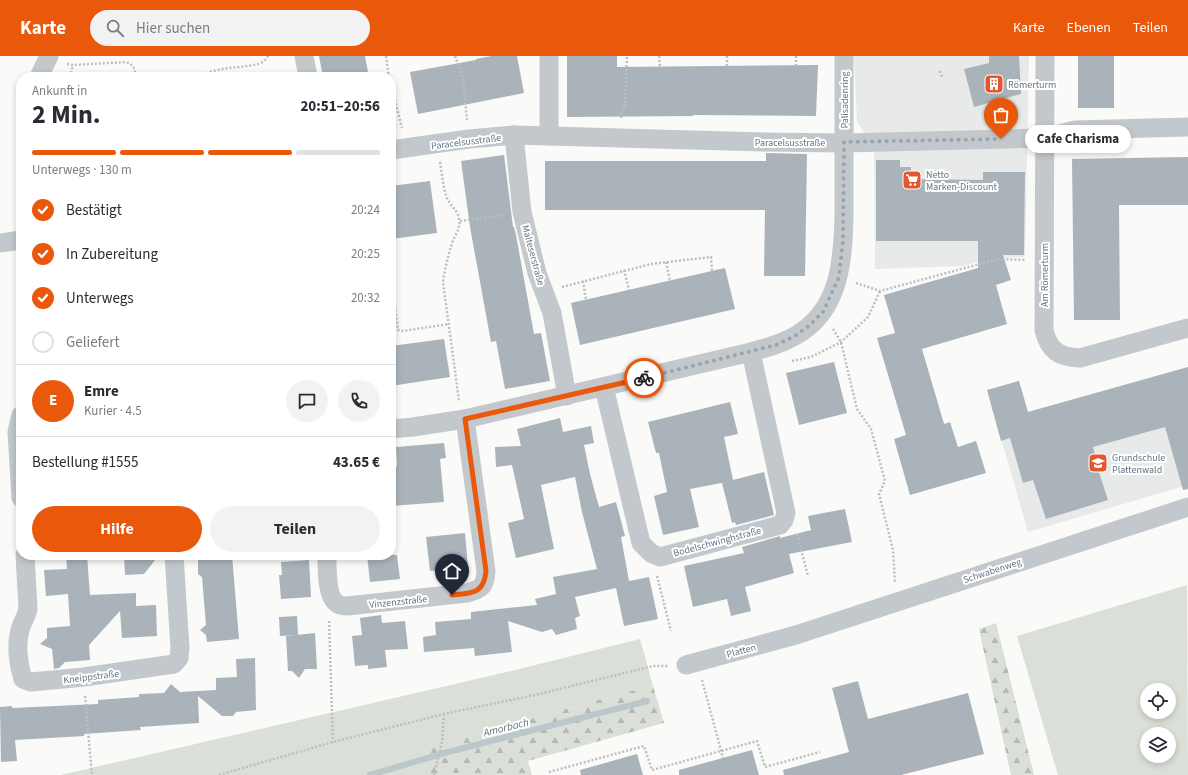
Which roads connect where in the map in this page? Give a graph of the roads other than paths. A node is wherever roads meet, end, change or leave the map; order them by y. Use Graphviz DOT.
graph roads {
  1 [pos="304,56"];
  2 [pos="549,56"];
  3 [pos="844,56"];
  4 [pos="1045,56"];
  5 [pos="48,57"];
  6 [pos="42,72"];
  7 [pos="307,72"];
  8 [pos="1188,127"];
  9 [pos="514,135"];
  10 [pos="549,136"];
  11 [pos="1045,138"];
  12 [pos="844,142"];
  13 [pos="399,149"];
  14 [pos="16,241"];
  15 [pos="0,243"];
  16 [pos="1188,328"];
  17 [pos="751,352"];
  18 [pos="604,387"];
  19 [pos="567,396"];
  20 [pos="463,419"];
  21 [pos="396,429"];
  22 [pos="1188,507"];
  23 [pos="25,560"];
  24 [pos="174,560"];
  25 [pos="327,560"];
  26 [pos="796,635"];
  27 [pos="692,664"];
  1 -- 7 [label="street"];
  2 -- 10 [label="street"];
  3 -- 12 [label="street, Palisadenring"];
  4 -- 11 [label="street, Am Römerturm"];
  5 -- 6 [label="street"];
  8 -- 11 [label="street, Paracelsusstraße"];
  9 -- 10 [label="street, Paracelsusstraße"];
  9 -- 13 [label="street, Paracelsusstraße"];
  9 -- 19 [label="street, Malteserstraße"];
  10 -- 12 [label="street, Paracelsusstraße"];
  11 -- 12 [label="street, Paracelsusstraße"];
  11 -- 16 [label="street, Am Römerturm"];
  12 -- 17 [label="street, Palisadenring"];
  14 -- 15 [label="street"];
  17 -- 18 [label="street, Palisadenring"];
  17 -- 18 [label="street, Bodelschwinghstraße"];
  18 -- 19 [label="street, Palisadenring"];
  19 -- 20 [label="street, Palisadenring"];
  20 -- 21 [label="street, Palisadenring"];
  20 -- 25 [label="street, Vinzenzstraße"];
  22 -- 26 [label="street, Schwabenweg"];
  23 -- 24 [label="street, Kneippstraße"];
  26 -- 27 [label="street, Platten"];
}
